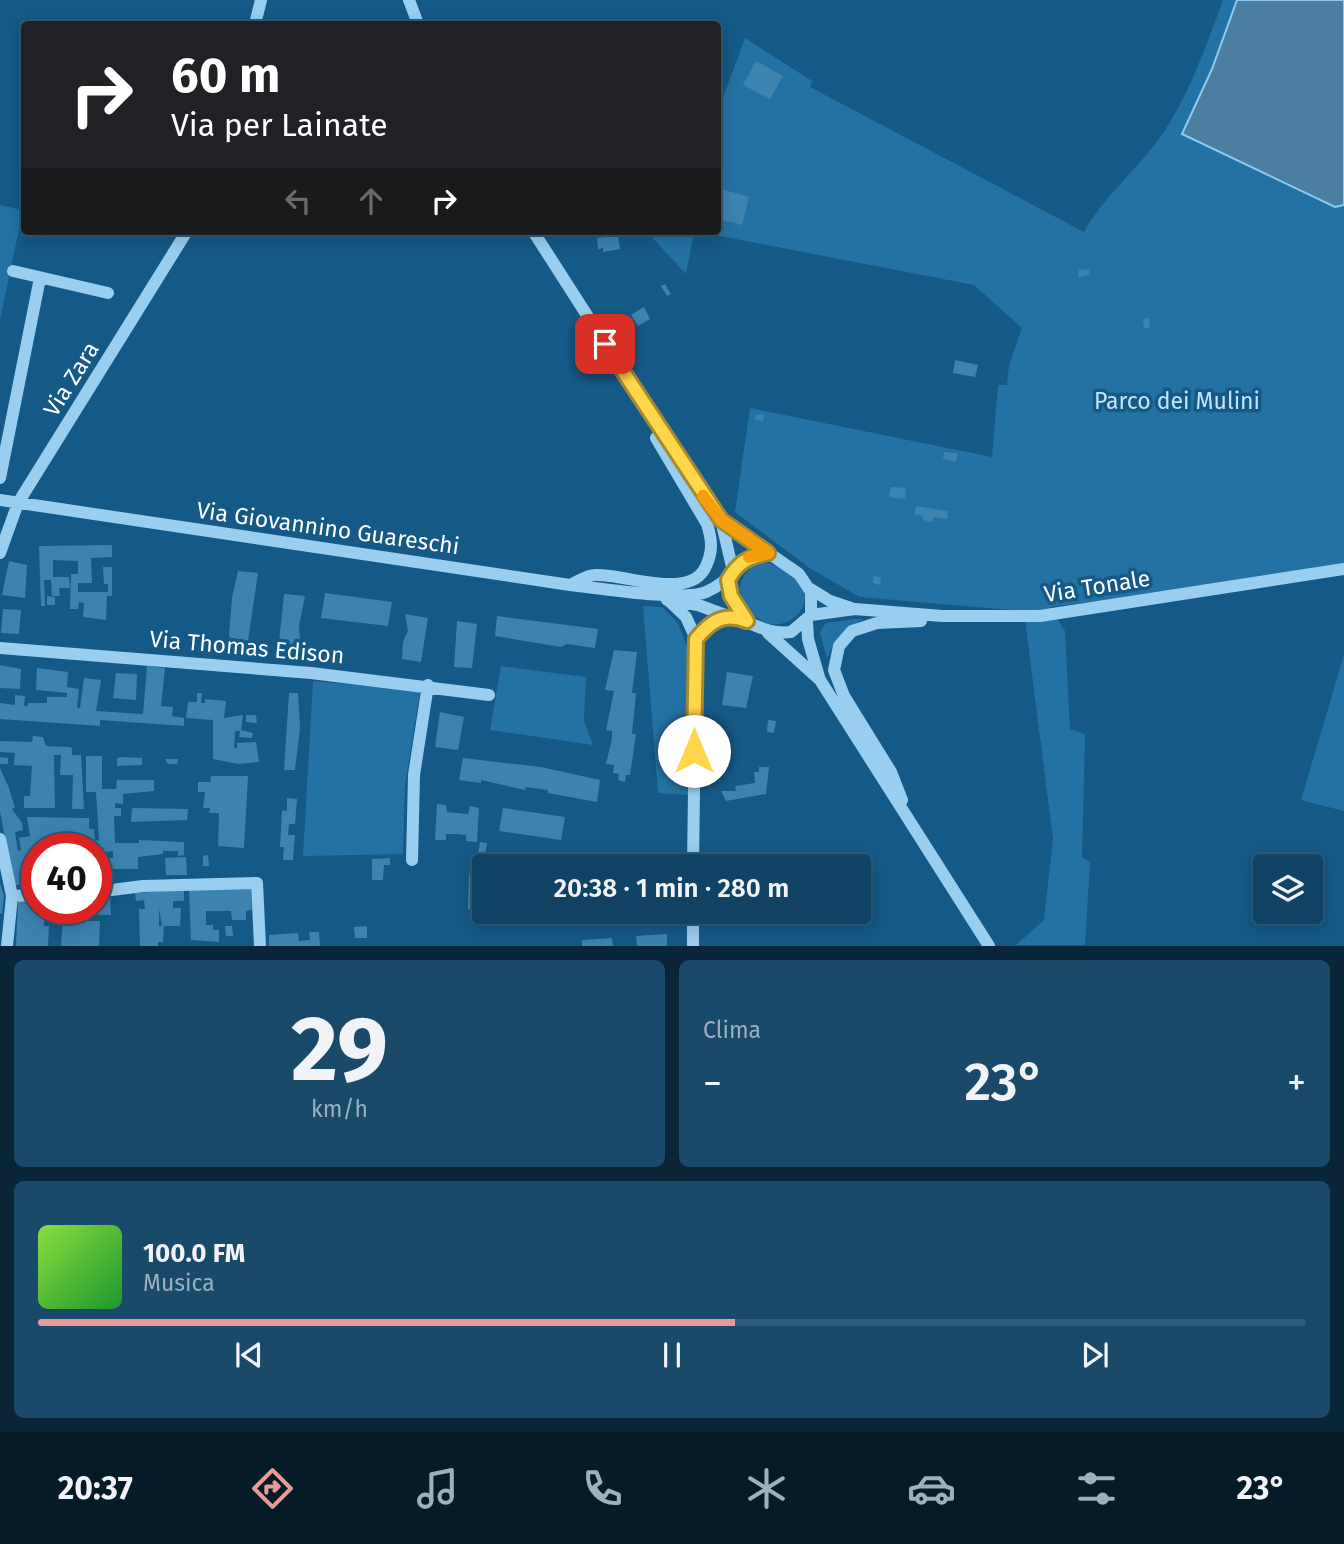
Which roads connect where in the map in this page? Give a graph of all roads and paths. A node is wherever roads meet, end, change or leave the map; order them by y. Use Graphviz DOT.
graph roads {
  1 [pos="261,0"];
  2 [pos="409,0"];
  3 [pos="256,21"];
  4 [pos="417,21"];
  5 [pos="185,235"];
  6 [pos="536,235"];
  7 [pos="13,271"];
  8 [pos="40,278"];
  9 [pos="108,293"];
  10 [pos="634,389"];
  11 [pos="0,478"];
  12 [pos="0,500"];
  13 [pos="18,503"];
  14 [pos="721,520"];
  15 [pos="0,553"];
  16 [pos="768,553"];
  17 [pos="1344,569"];
  18 [pos="731,576"];
  19 [pos="570,585"];
  20 [pos="809,588"];
  21 [pos="650,593"];
  22 [pos="668,600"];
  23 [pos="700,600"];
  24 [pos="855,609"];
  25 [pos="728,616"];
  26 [pos="942,616"];
  27 [pos="809,618"];
  28 [pos="753,624"];
  29 [pos="693,633"];
  30 [pos="0,648"];
  31 [pos="820,680"];
  32 [pos="428,685"];
  33 [pos="489,695"];
  34 [pos="912,825"];
  35 [pos="0,839"];
  36 [pos="693,854"];
  37 [pos="412,860"];
  38 [pos="112,890"];
  39 [pos="21,896"];
  40 [pos="12,897"];
  41 [pos="693,924"];
  42 [pos="7,946"];
  43 [pos="260,946"];
  44 [pos="693,946"];
  45 [pos="989,946"];
  1 -- 3 [label="street"];
  2 -- 4 [label="street"];
  5 -- 13 [label="street, Via Zara"];
  6 -- 10 [label="street"];
  7 -- 8 [label="street"];
  8 -- 9 [label="street"];
  8 -- 11 [label="street"];
  10 -- 14 [label="street"];
  10 -- 19 [label="street"];
  12 -- 13 [label="street, Via Giovannino Guareschi"];
  13 -- 15 [label="street, Via Zara"];
  13 -- 19 [label="street, Via Giovannino Guareschi"];
  14 -- 16 [label="street"];
  14 -- 18 [label="street"];
  16 -- 18 [label="street"];
  16 -- 20 [label="street"];
  17 -- 26 [label="street, Via Tonale"];
  18 -- 23 [label="street"];
  18 -- 28 [label="street"];
  19 -- 21 [label="street, Via Giovannino Guareschi"];
  20 -- 24 [label="street"];
  20 -- 27 [label="street"];
  21 -- 22 [label="street"];
  21 -- 23 [label="street"];
  22 -- 23 [label="street"];
  22 -- 29 [label="street"];
  23 -- 25 [label="street"];
  23 -- 29 [label="street"];
  24 -- 26 [label="street, Via Tonale"];
  24 -- 27 [label="street"];
  25 -- 28 [label="street"];
  25 -- 29 [label="street"];
  26 -- 34 [label="street"];
  27 -- 28 [label="street"];
  27 -- 31 [label="street"];
  28 -- 31 [label="street"];
  29 -- 36 [label="street"];
  30 -- 32 [label="street, Via Thomas Edison"];
  31 -- 34 [label="street"];
  32 -- 33 [label="street, Via Thomas Edison"];
  32 -- 37 [label="street"];
  34 -- 45 [label="street"];
  35 -- 40 [label="street"];
  38 -- 43 [label="street"];
  39 -- 40 [label="street"];
  40 -- 42 [label="street"];
  41 -- 44 [label="street"];
}
